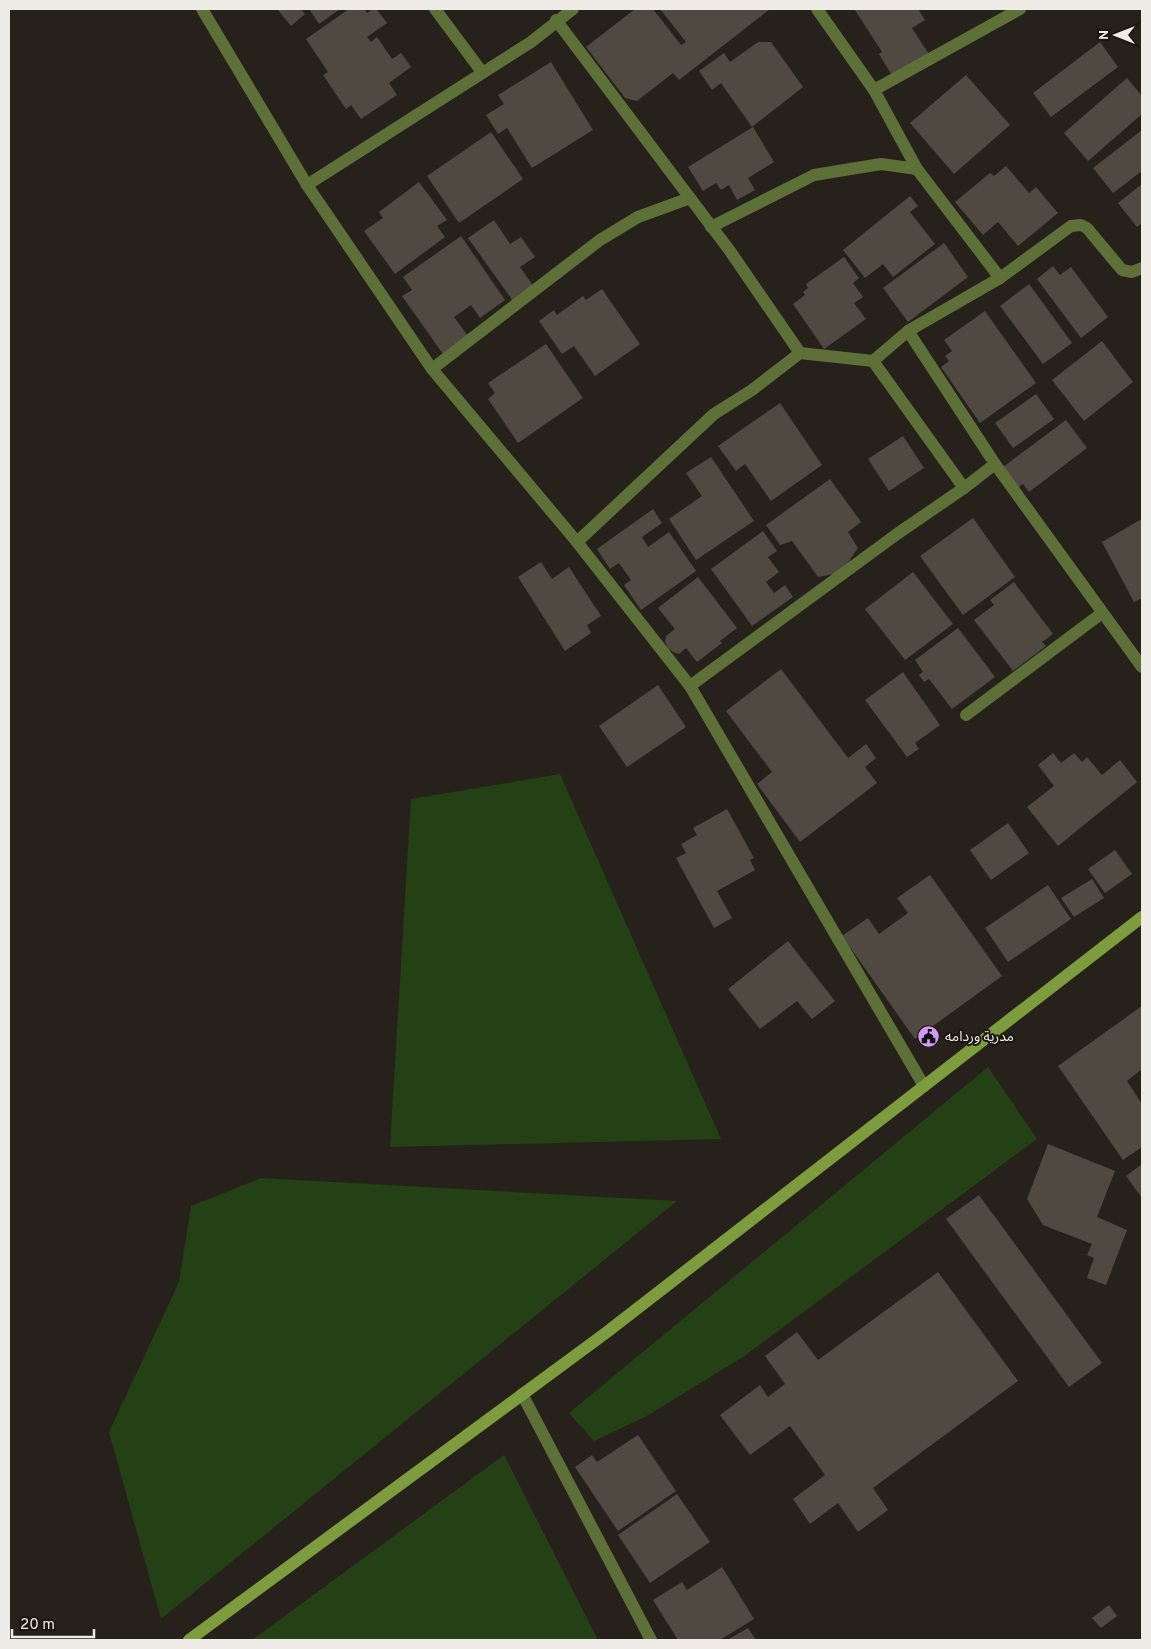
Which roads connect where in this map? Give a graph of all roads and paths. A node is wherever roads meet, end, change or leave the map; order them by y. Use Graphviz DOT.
graph roads {
  1 [pos="202,9"];
  2 [pos="436,9"];
  3 [pos="573,9"];
  4 [pos="818,9"];
  5 [pos="1020,9"];
  6 [pos="556,20"];
  7 [pos="482,72"];
  8 [pos="874,90"];
  9 [pos="917,169"];
  10 [pos="307,185"];
  11 [pos="690,198"];
  12 [pos="712,227"];
  13 [pos="1142,268"];
  14 [pos="1000,278"];
  15 [pos="908,331"];
  16 [pos="800,353"];
  17 [pos="873,361"];
  18 [pos="432,370"];
  19 [pos="995,464"];
  20 [pos="964,488"];
  21 [pos="577,542"];
  22 [pos="1102,613"];
  23 [pos="1142,667"];
  24 [pos="690,686"];
  25 [pos="966,715"];
  26 [pos="1142,917"];
  27 [pos="924,1086"];
  28 [pos="522,1394"];
  29 [pos="189,1640"];
  30 [pos="652,1640"];
  1 -- 10 [label="street"];
  2 -- 7 [label="street"];
  3 -- 6 [label="street"];
  4 -- 8 [label="street"];
  5 -- 8 [label="street"];
  6 -- 7 [label="street"];
  6 -- 11 [label="street"];
  7 -- 10 [label="street"];
  8 -- 9 [label="street"];
  9 -- 12 [label="street"];
  9 -- 14 [label="street"];
  10 -- 18 [label="street"];
  11 -- 12 [label="street"];
  11 -- 18 [label="street"];
  12 -- 16 [label="street"];
  13 -- 14 [label="street"];
  14 -- 15 [label="street"];
  15 -- 17 [label="street"];
  15 -- 19 [label="street"];
  16 -- 17 [label="street"];
  16 -- 21 [label="street"];
  17 -- 20 [label="street"];
  18 -- 21 [label="street"];
  19 -- 20 [label="street"];
  19 -- 22 [label="street"];
  20 -- 24 [label="street"];
  21 -- 24 [label="street"];
  22 -- 23 [label="street"];
  22 -- 25 [label="street"];
  24 -- 27 [label="street"];
  26 -- 27 [label="street"];
  27 -- 28 [label="street"];
  28 -- 29 [label="street"];
  28 -- 30 [label="street"];
}
